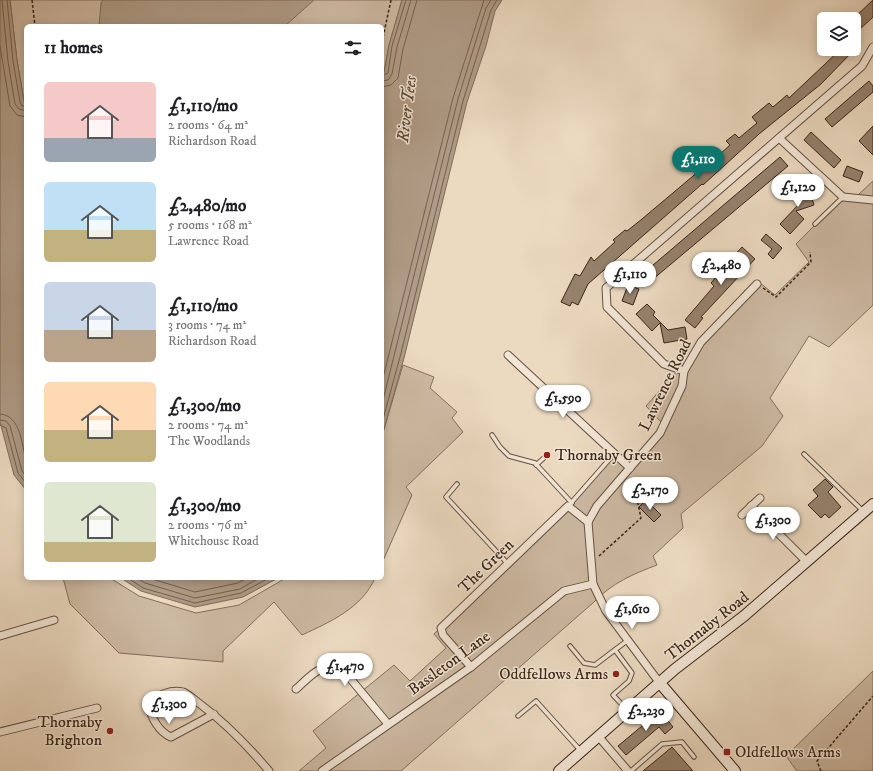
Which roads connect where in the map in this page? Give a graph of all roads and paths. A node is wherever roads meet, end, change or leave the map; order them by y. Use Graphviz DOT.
graph roads {
  1 [pos="32,0"];
  2 [pos="391,0"];
  3 [pos="35,24"];
  4 [pos="384,33"];
  5 [pos="873,47"];
  6 [pos="779,138"];
  7 [pos="843,197"];
  8 [pos="873,200"];
  9 [pos="815,224"];
  10 [pos="810,252"];
  11 [pos="757,284"];
  12 [pos="508,355"];
  13 [pos="684,371"];
  14 [pos="492,435"];
  15 [pos="614,454"];
  16 [pos="804,454"];
  17 [pos="545,457"];
  18 [pos="536,464"];
  19 [pos="630,468"];
  20 [pos="620,480"];
  21 [pos="457,484"];
  22 [pos="760,498"];
  23 [pos="570,504"];
  24 [pos="873,504"];
  25 [pos="751,506"];
  26 [pos="864,512"];
  27 [pos="742,515"];
  28 [pos="588,522"];
  29 [pos="591,562"];
  30 [pos="807,562"];
  31 [pos="508,564"];
  32 [pos="593,584"];
  33 [pos="54,620"];
  34 [pos="0,636"];
  35 [pos="628,640"];
  36 [pos="570,646"];
  37 [pos="615,650"];
  38 [pos="471,667"];
  39 [pos="659,682"];
  40 [pos="296,688"];
  41 [pos="873,696"];
  42 [pos="97,708"];
  43 [pos="628,710"];
  44 [pos="214,714"];
  45 [pos="518,716"];
  46 [pos="388,724"];
  47 [pos="0,732"];
  48 [pos="598,736"];
  49 [pos="581,751"];
  50 [pos="694,756"];
  51 [pos="269,771"];
  52 [pos="322,771"];
  53 [pos="559,771"];
  54 [pos="628,771"];
  55 [pos="631,771"];
  56 [pos="735,771"];
  57 [pos="821,771"];
  1 -- 3 [label="path"];
  2 -- 4 [label="path"];
  5 -- 6 [label="street"];
  6 -- 7 [label="street"];
  6 -- 13 [label="street"];
  7 -- 8 [label="street"];
  7 -- 9 [label="lane"];
  10 -- 11 [label="path"];
  11 -- 13 [label="street, Lawrence Road"];
  12 -- 15 [label="street"];
  13 -- 19 [label="street, Lawrence Road"];
  14 -- 18 [label="lane"];
  15 -- 19 [label="street"];
  15 -- 23 [label="lane"];
  16 -- 26 [label="lane"];
  17 -- 18 [label="lane"];
  18 -- 23 [label="lane"];
  19 -- 20 [label="street, Lawrence Road"];
  20 -- 28 [label="street, Lawrence Road"];
  20 -- 29 [label="path"];
  21 -- 31 [label="lane"];
  22 -- 25 [label="street"];
  23 -- 28 [label="street"];
  23 -- 31 [label="street, The Green"];
  24 -- 26 [label="street, Thornaby Road"];
  25 -- 27 [label="street"];
  25 -- 30 [label="street"];
  26 -- 30 [label="street, Thornaby Road"];
  28 -- 29 [label="street"];
  29 -- 32 [label="street"];
  30 -- 39 [label="street, Thornaby Road"];
  31 -- 38 [label="street, The Green"];
  32 -- 35 [label="street"];
  32 -- 38 [label="street, Bassleton Lane"];
  33 -- 34 [label="street"];
  35 -- 37 [label="lane"];
  35 -- 39 [label="street"];
  36 -- 37 [label="lane"];
  37 -- 43 [label="lane"];
  38 -- 46 [label="street, Bassleton Lane"];
  39 -- 43 [label="street, Thornaby Road"];
  39 -- 56 [label="street"];
  40 -- 46 [label="street"];
  41 -- 57 [label="path"];
  42 -- 47 [label="street"];
  43 -- 48 [label="street, Thornaby Road"];
  44 -- 44 [label="street"];
  44 -- 51 [label="street"];
  45 -- 49 [label="lane"];
  46 -- 52 [label="street, Bassleton Lane"];
  48 -- 49 [label="street, Thornaby Road"];
  48 -- 54 [label="street"];
  49 -- 53 [label="street, Thornaby Road"];
  50 -- 55 [label="lane"];
}
